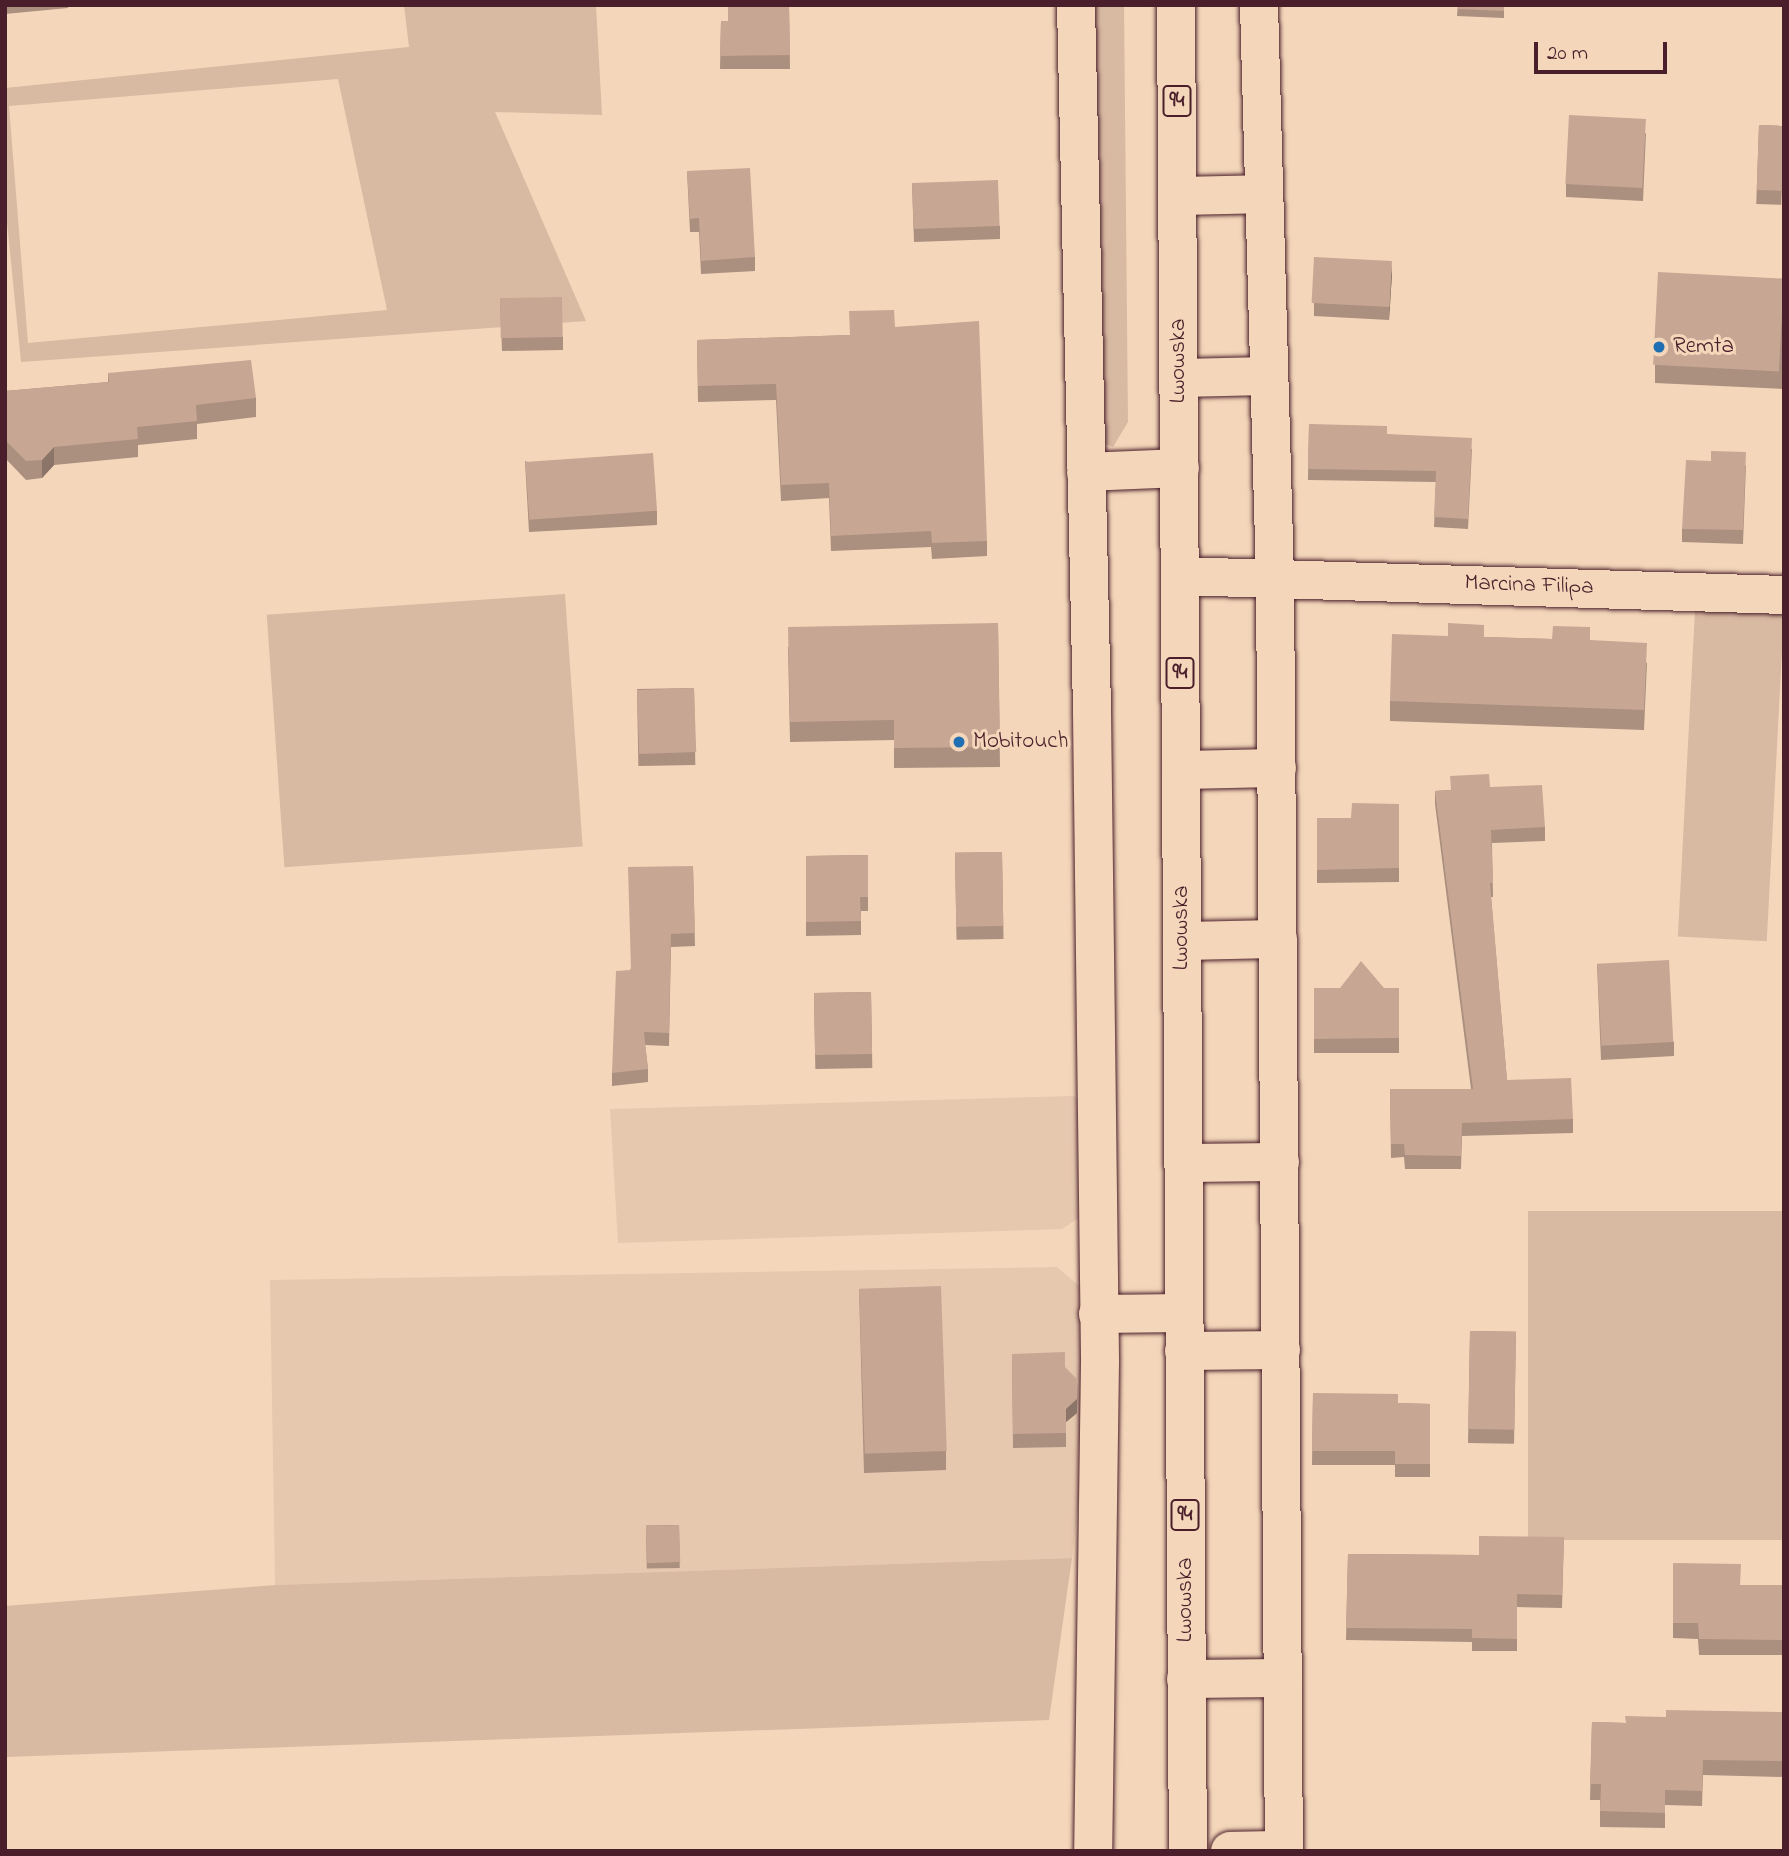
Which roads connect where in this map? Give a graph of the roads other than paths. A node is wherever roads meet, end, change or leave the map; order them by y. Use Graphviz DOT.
graph roads {
  1 [pos="1076,5"];
  2 [pos="1176,5"];
  3 [pos="1259,5"];
  4 [pos="1262,194"];
  5 [pos="1177,196"];
  6 [pos="1269,376"];
  7 [pos="1178,378"];
  8 [pos="1180,468"];
  9 [pos="1086,472"];
  10 [pos="1180,576"];
  11 [pos="1275,577"];
  12 [pos="1784,595"];
  13 [pos="1277,768"];
  14 [pos="1181,770"];
  15 [pos="1278,939"];
  16 [pos="1182,941"];
  17 [pos="1280,1162"];
  18 [pos="1183,1163"];
  19 [pos="1184,1313"];
  20 [pos="1098,1314"];
  21 [pos="1281,1350"];
  22 [pos="1184,1351"];
  23 [pos="1283,1678"];
  24 [pos="1186,1679"];
  25 [pos="1284,1850"];
  26 [pos="1093,1851"];
  27 [pos="1188,1851"];
  28 [pos="1230,1851"];
  1 -- 9 [label="street"];
  2 -- 5 [label="street, Lwowska / 94"];
  3 -- 4 [label="street"];
  4 -- 5 [label="street"];
  4 -- 6 [label="street"];
  5 -- 7 [label="street, Lwowska / 94"];
  6 -- 7 [label="street"];
  6 -- 11 [label="street"];
  7 -- 8 [label="street, Lwowska / 94"];
  8 -- 9 [label="street"];
  8 -- 10 [label="street, Lwowska / 94"];
  9 -- 20 [label="street"];
  10 -- 11 [label="street, Marcina Filipa"];
  10 -- 14 [label="street, Lwowska / 94"];
  11 -- 12 [label="street, Marcina Filipa"];
  11 -- 13 [label="street"];
  13 -- 14 [label="street"];
  13 -- 15 [label="street"];
  14 -- 16 [label="street, Lwowska / 94"];
  15 -- 16 [label="street"];
  15 -- 17 [label="street"];
  16 -- 18 [label="street, Lwowska / 94"];
  17 -- 18 [label="street"];
  17 -- 21 [label="street"];
  18 -- 19 [label="street, Lwowska / 94"];
  19 -- 20 [label="street"];
  19 -- 22 [label="street, Lwowska / 94"];
  20 -- 26 [label="street"];
  21 -- 22 [label="street"];
  21 -- 23 [label="street"];
  22 -- 24 [label="street, Lwowska / 94"];
  23 -- 24 [label="street"];
  23 -- 25 [label="street"];
  24 -- 27 [label="street, Lwowska / 94"];
  25 -- 28 [label="street"];
}
